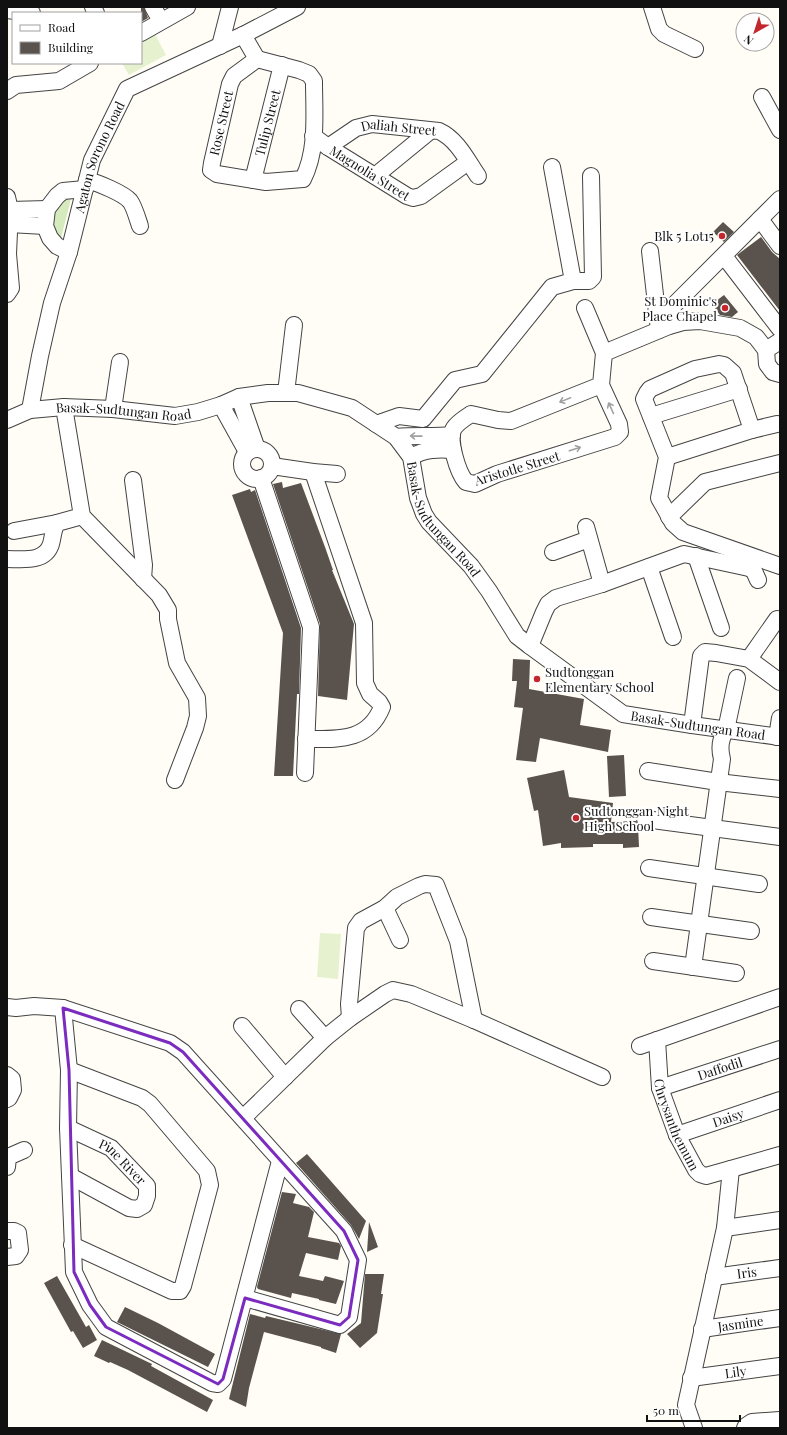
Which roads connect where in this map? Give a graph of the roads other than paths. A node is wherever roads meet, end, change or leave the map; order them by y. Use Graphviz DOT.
graph roads {
  1 [pos="153,7"];
  2 [pos="187,7"];
  3 [pos="230,7"];
  4 [pos="297,7"];
  5 [pos="652,7"];
  6 [pos="7,10"];
  7 [pos="24,12"];
  8 [pos="161,21"];
  9 [pos="142,32"];
  10 [pos="243,35"];
  11 [pos="220,46"];
  12 [pos="695,49"];
  13 [pos="257,59"];
  14 [pos="86,64"];
  15 [pos="282,65"];
  16 [pos="69,68"];
  17 [pos="7,91"];
  18 [pos="762,97"];
  19 [pos="775,109"];
  20 [pos="780,130"];
  21 [pos="430,131"];
  22 [pos="313,136"];
  23 [pos="328,147"];
  24 [pos="468,162"];
  25 [pos="552,167"];
  26 [pos="375,176"];
  27 [pos="478,176"];
  28 [pos="591,176"];
  29 [pos="253,180"];
  30 [pos="86,184"];
  31 [pos="780,199"];
  32 [pos="8,207"];
  33 [pos="47,209"];
  34 [pos="760,219"];
  35 [pos="45,226"];
  36 [pos="140,226"];
  37 [pos="780,246"];
  38 [pos="650,251"];
  39 [pos="69,252"];
  40 [pos="8,254"];
  41 [pos="724,256"];
  42 [pos="573,281"];
  43 [pos="7,294"];
  44 [pos="586,308"];
  45 [pos="294,325"];
  46 [pos="664,328"];
  47 [pos="780,329"];
  48 [pos="780,341"];
  49 [pos="766,350"];
  50 [pos="604,353"];
  51 [pos="120,362"];
  52 [pos="780,374"];
  53 [pos="601,385"];
  54 [pos="738,390"];
  55 [pos="286,393"];
  56 [pos="239,397"];
  57 [pos="221,405"];
  58 [pos="64,407"];
  59 [pos="113,409"];
  60 [pos="30,410"];
  61 [pos="651,416"];
  62 [pos="7,420"];
  63 [pos="376,424"];
  64 [pos="777,424"];
  65 [pos="752,430"];
  66 [pos="396,437"];
  67 [pos="453,438"];
  68 [pos="252,451"];
  69 [pos="411,457"];
  70 [pos="666,457"];
  71 [pos="780,463"];
  72 [pos="272,466"];
  73 [pos="313,472"];
  74 [pos="337,474"];
  75 [pos="261,478"];
  76 [pos="133,480"];
  77 [pos="82,516"];
  78 [pos="669,517"];
  79 [pos="57,523"];
  80 [pos="14,531"];
  81 [pos="553,552"];
  82 [pos="696,556"];
  83 [pos="7,559"];
  84 [pos="780,566"];
  85 [pos="649,568"];
  86 [pos="143,579"];
  87 [pos="758,580"];
  88 [pos="602,584"];
  89 [pos="780,621"];
  90 [pos="720,628"];
  91 [pos="673,637"];
  92 [pos="530,646"];
  93 [pos="749,659"];
  94 [pos="737,678"];
  95 [pos="780,682"];
  96 [pos="780,718"];
  97 [pos="692,725"];
  98 [pos="726,730"];
  99 [pos="778,737"];
  100 [pos="306,739"];
  101 [pos="648,771"];
  102 [pos="305,773"];
  103 [pos="175,780"];
  104 [pos="718,782"];
  105 [pos="780,789"];
  106 [pos="645,819"];
  107 [pos="712,829"];
  108 [pos="780,837"];
  109 [pos="649,868"];
  110 [pos="705,876"];
  111 [pos="759,884"];
  112 [pos="385,908"];
  113 [pos="651,917"];
  114 [pos="699,924"];
  115 [pos="751,931"];
  116 [pos="400,940"];
  117 [pos="653,961"];
  118 [pos="693,967"];
  119 [pos="736,973"];
  120 [pos="780,997"];
  121 [pos="7,1007"];
  122 [pos="63,1008"];
  123 [pos="299,1009"];
  124 [pos="350,1018"];
  125 [pos="474,1020"];
  126 [pos="242,1026"];
  127 [pos="325,1038"];
  128 [pos="657,1040"];
  129 [pos="640,1046"];
  130 [pos="780,1049"];
  131 [pos="69,1070"];
  132 [pos="7,1075"];
  133 [pos="285,1077"];
  134 [pos="602,1078"];
  135 [pos="660,1088"];
  136 [pos="7,1099"];
  137 [pos="780,1100"];
  138 [pos="243,1118"];
  139 [pos="68,1128"];
  140 [pos="677,1135"];
  141 [pos="24,1150"];
  142 [pos="780,1155"];
  143 [pos="280,1161"];
  144 [pos="7,1167"];
  145 [pos="731,1169"];
  146 [pos="70,1176"];
  147 [pos="780,1220"];
  148 [pos="725,1228"];
  149 [pos="7,1231"];
  150 [pos="72,1245"];
  151 [pos="7,1257"];
  152 [pos="780,1268"];
  153 [pos="714,1277"];
  154 [pos="245,1298"];
  155 [pos="780,1318"];
  156 [pos="702,1329"];
  157 [pos="780,1366"];
  158 [pos="691,1378"];
  159 [pos="780,1420"];
  160 [pos="694,1428"];
  161 [pos="745,1428"];
  1 -- 8 [label="street"];
  2 -- 8 [label="street"];
  3 -- 11 [label="street"];
  4 -- 10 [label="street, Agaton Sorono Road"];
  5 -- 12 [label="street"];
  6 -- 7 [label="street"];
  8 -- 9 [label="street"];
  10 -- 11 [label="street, Agaton Sorono Road"];
  10 -- 13 [label="street"];
  11 -- 30 [label="street, Agaton Sorono Road"];
  13 -- 15 [label="street"];
  13 -- 29 [label="street, Rose Street"];
  14 -- 16 [label="street"];
  15 -- 22 [label="street"];
  15 -- 29 [label="street, Tulip Street"];
  16 -- 17 [label="street"];
  18 -- 19 [label="street"];
  19 -- 20 [label="street"];
  21 -- 23 [label="street, Daliah Street"];
  21 -- 24 [label="street, Daliah Street"];
  21 -- 26 [label="street"];
  22 -- 23 [label="street, Magnolia Street"];
  22 -- 29 [label="street"];
  23 -- 26 [label="street, Magnolia Street"];
  24 -- 26 [label="street, Magnolia Street"];
  24 -- 27 [label="street, Daliah Street"];
  25 -- 42 [label="street"];
  28 -- 42 [label="street"];
  30 -- 33 [label="street"];
  30 -- 36 [label="street"];
  30 -- 39 [label="street, Agaton Sorono Road"];
  31 -- 34 [label="street"];
  32 -- 33 [label="street"];
  32 -- 35 [label="street"];
  32 -- 40 [label="street"];
  33 -- 35 [label="street"];
  34 -- 37 [label="street"];
  34 -- 41 [label="street"];
  35 -- 39 [label="street"];
  38 -- 46 [label="street"];
  39 -- 60 [label="street, Agaton Sorono Road"];
  40 -- 43 [label="street"];
  41 -- 46 [label="street"];
  41 -- 47 [label="street"];
  42 -- 63 [label="street"];
  44 -- 50 [label="street"];
  45 -- 55 [label="street"];
  46 -- 49 [label="street"];
  46 -- 50 [label="street"];
  48 -- 49 [label="street"];
  49 -- 52 [label="street"];
  50 -- 53 [label="street"];
  51 -- 59 [label="street"];
  53 -- 67 [label="street, one-way"];
  67 -- 53 [label="street, Aristotle Street, one-way"];
  54 -- 61 [label="street"];
  54 -- 61 [label="street"];
  54 -- 65 [label="street"];
  55 -- 56 [label="street, Basak-Sudtungan Road"];
  55 -- 63 [label="street, Basak-Sudtungan Road"];
  56 -- 57 [label="street, Basak-Sudtungan Road"];
  56 -- 68 [label="street"];
  57 -- 59 [label="street, Basak-Sudtungan Road"];
  57 -- 68 [label="street"];
  58 -- 59 [label="street, Basak-Sudtungan Road"];
  58 -- 60 [label="street, Basak-Sudtungan Road"];
  58 -- 77 [label="street"];
  60 -- 62 [label="street, Basak-Sudtungan Road"];
  61 -- 70 [label="street"];
  63 -- 66 [label="street, Basak-Sudtungan Road"];
  64 -- 65 [label="street"];
  65 -- 70 [label="street"];
  67 -- 66 [label="street, one-way"];
  66 -- 69 [label="street, Basak-Sudtungan Road"];
  67 -- 69 [label="street"];
  68 -- 72 [label="street"];
  68 -- 75 [label="street"];
  69 -- 92 [label="street, Basak-Sudtungan Road"];
  70 -- 78 [label="street"];
  71 -- 78 [label="street"];
  72 -- 73 [label="street"];
  72 -- 75 [label="street"];
  73 -- 74 [label="street"];
  73 -- 100 [label="street"];
  75 -- 100 [label="street"];
  76 -- 86 [label="street"];
  77 -- 79 [label="street"];
  77 -- 86 [label="street"];
  78 -- 84 [label="street"];
  79 -- 80 [label="street"];
  79 -- 83 [label="street"];
  81 -- 88 [label="street"];
  82 -- 85 [label="street"];
  82 -- 87 [label="street"];
  82 -- 90 [label="street"];
  85 -- 88 [label="street"];
  85 -- 91 [label="street"];
  86 -- 103 [label="street"];
  88 -- 92 [label="street"];
  89 -- 93 [label="street"];
  92 -- 97 [label="street, Basak-Sudtungan Road"];
  93 -- 95 [label="street"];
  93 -- 97 [label="street"];
  94 -- 98 [label="street"];
  96 -- 99 [label="street"];
  97 -- 98 [label="street, Basak-Sudtungan Road"];
  98 -- 99 [label="street, Basak-Sudtungan Road"];
  98 -- 104 [label="street"];
  100 -- 102 [label="street"];
  101 -- 104 [label="street"];
  104 -- 105 [label="street"];
  104 -- 107 [label="street"];
  106 -- 107 [label="street"];
  107 -- 108 [label="street"];
  107 -- 110 [label="street"];
  109 -- 110 [label="street"];
  110 -- 111 [label="street"];
  110 -- 114 [label="street"];
  112 -- 116 [label="street"];
  112 -- 124 [label="street"];
  112 -- 125 [label="street"];
  113 -- 114 [label="street"];
  114 -- 115 [label="street"];
  114 -- 118 [label="street"];
  117 -- 118 [label="street"];
  118 -- 119 [label="street"];
  120 -- 128 [label="street"];
  121 -- 122 [label="street"];
  122 -- 131 [label="street"];
  122 -- 138 [label="street"];
  123 -- 127 [label="street"];
  124 -- 125 [label="street"];
  124 -- 127 [label="street"];
  125 -- 134 [label="street"];
  126 -- 133 [label="street"];
  127 -- 133 [label="street"];
  128 -- 129 [label="street"];
  128 -- 135 [label="street, Chrysanthemum"];
  130 -- 135 [label="street, Daffodil"];
  131 -- 139 [label="street"];
  131 -- 150 [label="street"];
  132 -- 136 [label="street"];
  133 -- 138 [label="street"];
  135 -- 140 [label="street, Chrysanthemum"];
  137 -- 140 [label="street, Daisy"];
  138 -- 143 [label="street"];
  139 -- 146 [label="street"];
  139 -- 146 [label="street, Pine River"];
  140 -- 145 [label="street, Chrysanthemum"];
  141 -- 144 [label="street"];
  142 -- 145 [label="street"];
  143 -- 154 [label="street"];
  143 -- 154 [label="street"];
  145 -- 148 [label="street"];
  146 -- 150 [label="street"];
  147 -- 148 [label="street"];
  148 -- 153 [label="street"];
  149 -- 151 [label="street"];
  150 -- 154 [label="street"];
  152 -- 153 [label="street, Iris"];
  153 -- 156 [label="street"];
  155 -- 156 [label="street, Jasmine"];
  156 -- 158 [label="street"];
  157 -- 158 [label="street, Lily"];
  158 -- 160 [label="street"];
  159 -- 161 [label="street"];
}
